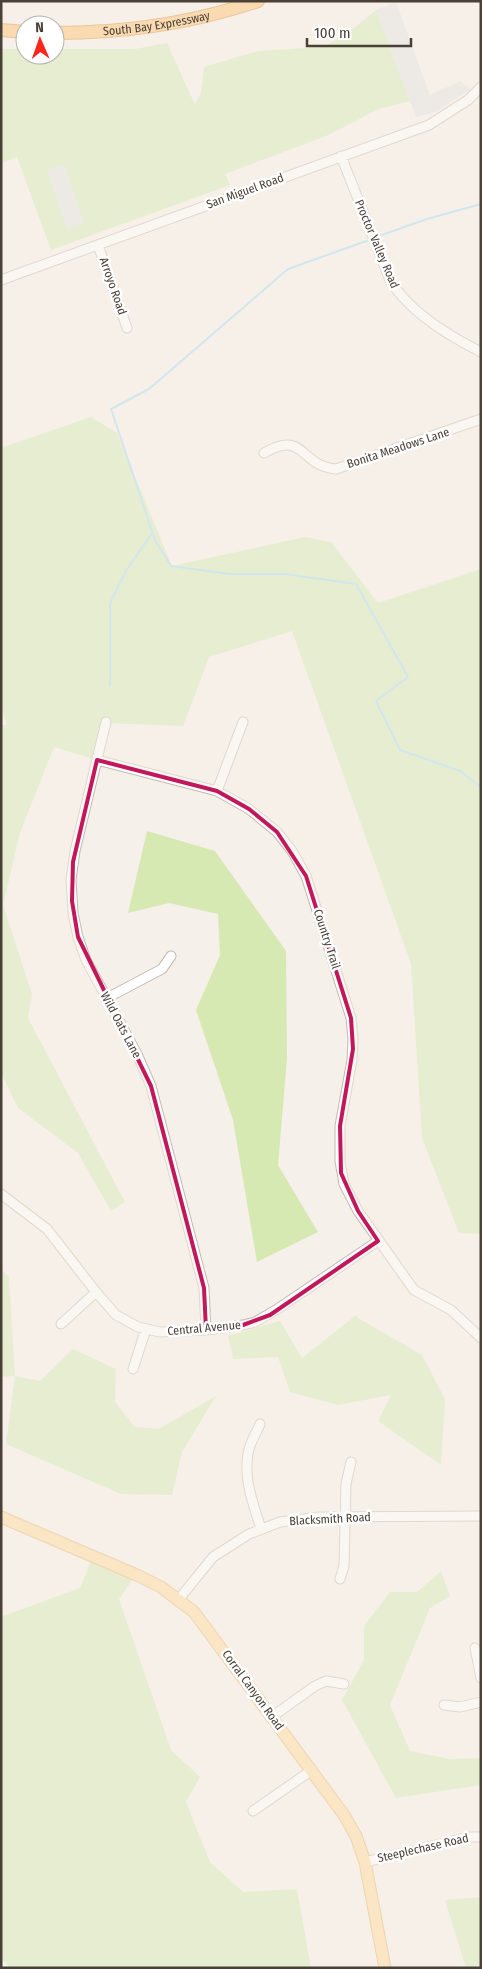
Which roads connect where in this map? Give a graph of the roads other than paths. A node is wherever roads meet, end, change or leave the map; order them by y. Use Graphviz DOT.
graph roads {
  1 [pos="258,1"];
  2 [pos="1,30"];
  3 [pos="15,31"];
  4 [pos="65,32"];
  5 [pos="481,87"];
  6 [pos="341,156"];
  7 [pos="98,244"];
  8 [pos="1,280"];
  9 [pos="127,328"];
  10 [pos="481,352"];
  11 [pos="481,420"];
  12 [pos="264,453"];
  13 [pos="106,722"];
  14 [pos="243,722"];
  15 [pos="97,760"];
  16 [pos="217,791"];
  17 [pos="171,956"];
  18 [pos="107,998"];
  19 [pos="1,1194"];
  20 [pos="378,1241"];
  21 [pos="96,1292"];
  22 [pos="61,1324"];
  23 [pos="146,1329"];
  24 [pos="206,1330"];
  25 [pos="481,1338"];
  26 [pos="133,1369"];
  27 [pos="260,1424"];
  28 [pos="351,1462"];
  29 [pos="345,1516"];
  30 [pos="481,1516"];
  31 [pos="1,1517"];
  32 [pos="261,1528"];
  33 [pos="340,1579"];
  34 [pos="179,1600"];
  35 [pos="475,1648"];
  36 [pos="481,1678"];
  37 [pos="344,1684"];
  38 [pos="481,1702"];
  39 [pos="444,1705"];
  40 [pos="273,1716"];
  41 [pos="312,1770"];
  42 [pos="253,1811"];
  43 [pos="481,1837"];
  44 [pos="365,1862"];
  45 [pos="386,1968"];
  1 -- 4 [label="highway, South Bay Expressway"];
  2 -- 3 [label="highway"];
  5 -- 6 [label="street, San Miguel Road"];
  6 -- 7 [label="street, San Miguel Road"];
  6 -- 10 [label="street, Proctor Valley Road"];
  7 -- 8 [label="street, San Miguel Road"];
  7 -- 9 [label="street, Arroyo Road"];
  11 -- 12 [label="street, Bonita Meadows Lane"];
  13 -- 15 [label="street, Wild Oats Lane"];
  14 -- 16 [label="street"];
  15 -- 16 [label="street, Country Trail"];
  15 -- 18 [label="street, Wild Oats Lane"];
  16 -- 20 [label="street, Country Trail"];
  17 -- 18 [label="street"];
  18 -- 24 [label="street, Wild Oats Lane"];
  19 -- 21 [label="street, Central Avenue"];
  20 -- 24 [label="street, Central Avenue"];
  20 -- 25 [label="street, Country Trail"];
  21 -- 22 [label="street"];
  21 -- 23 [label="street, Central Avenue"];
  23 -- 24 [label="street, Central Avenue"];
  23 -- 26 [label="street"];
  27 -- 32 [label="street"];
  28 -- 29 [label="street"];
  29 -- 30 [label="street, Blacksmith Road"];
  29 -- 32 [label="street, Blacksmith Road"];
  29 -- 33 [label="street"];
  31 -- 34 [label="main road, Corral Canyon Road"];
  32 -- 34 [label="street, Blacksmith Road"];
  34 -- 40 [label="main road, Corral Canyon Road"];
  35 -- 36 [label="street"];
  37 -- 40 [label="street"];
  38 -- 39 [label="street"];
  40 -- 41 [label="main road, Corral Canyon Road"];
  41 -- 42 [label="street"];
  41 -- 44 [label="main road, Corral Canyon Road"];
  43 -- 44 [label="street, Steeplechase Road"];
  44 -- 45 [label="main road, Corral Canyon Road"];
}
